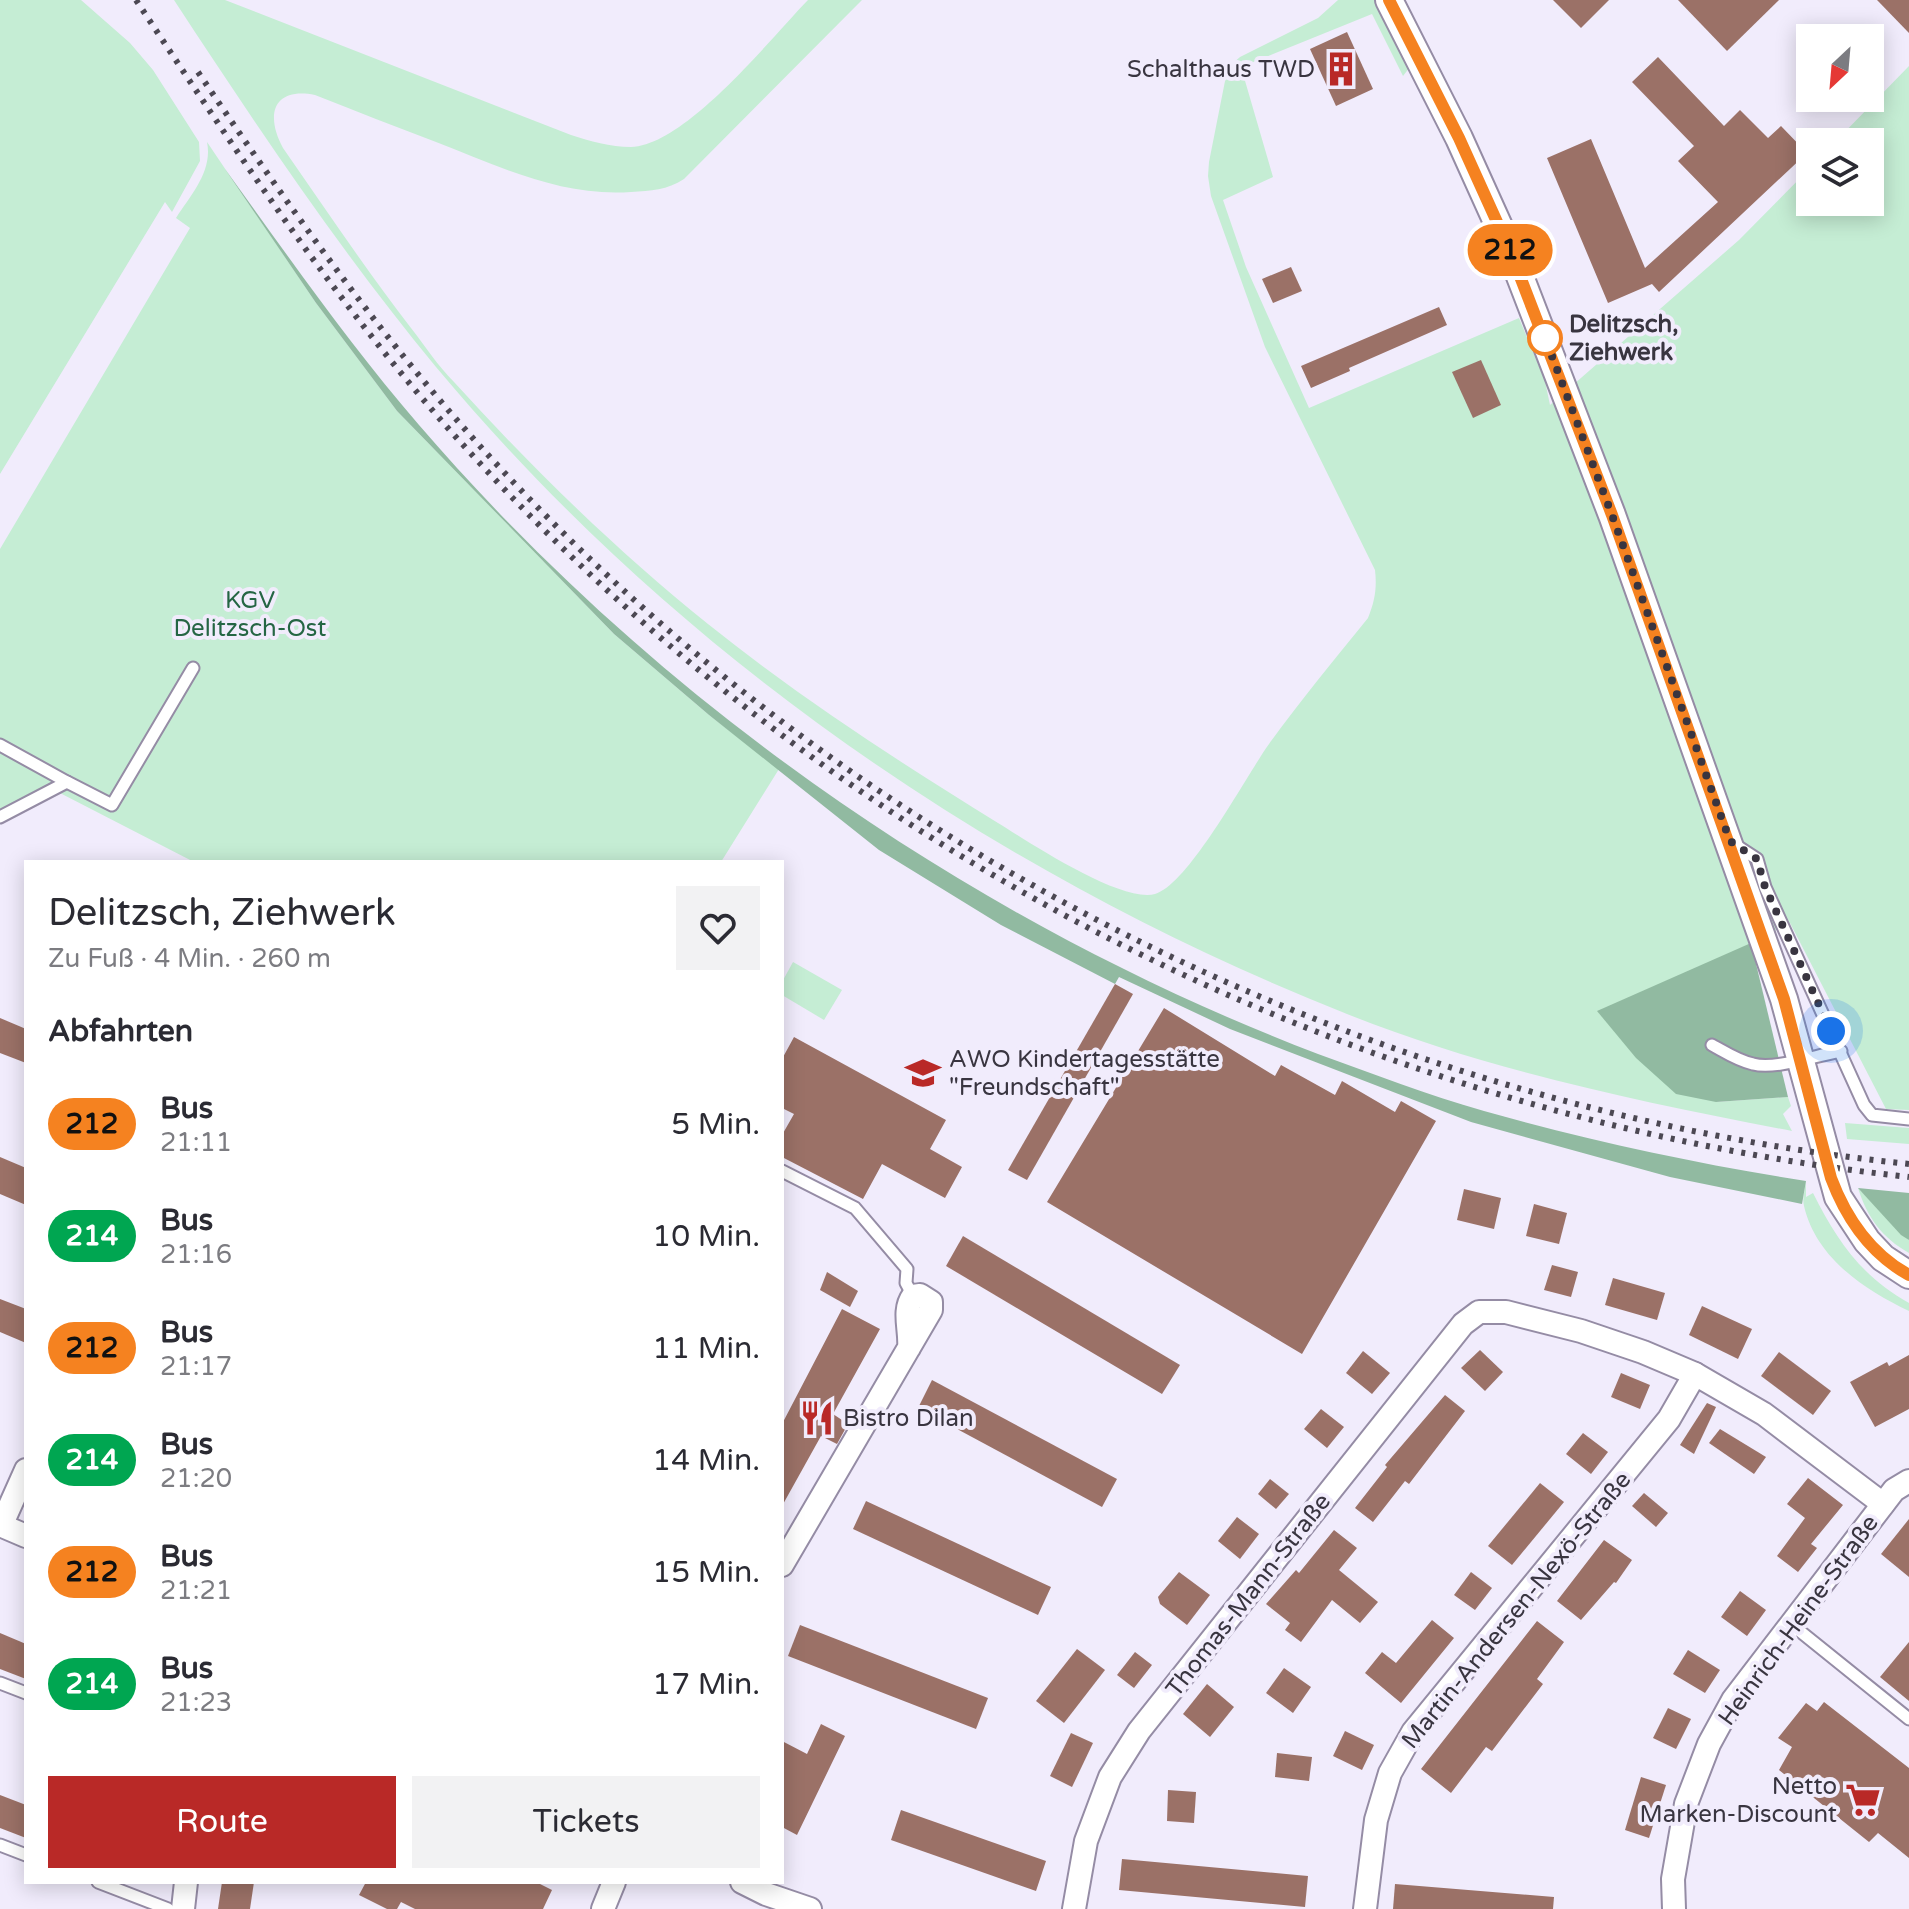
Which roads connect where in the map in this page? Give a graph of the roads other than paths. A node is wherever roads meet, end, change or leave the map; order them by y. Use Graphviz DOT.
graph roads {
  1 [pos="1389,0"];
  2 [pos="193,668"];
  3 [pos="0,745"];
  4 [pos="67,782"];
  5 [pos="0,817"];
  6 [pos="1730,841"];
  7 [pos="1712,1045"];
  8 [pos="1841,1051"];
  9 [pos="1801,1058"];
  10 [pos="1909,1119"];
  11 [pos="784,1172"];
  12 [pos="1909,1275"];
  13 [pos="913,1296"];
  14 [pos="1695,1374"];
  15 [pos="24,1474"];
  16 [pos="1909,1481"];
  17 [pos="1883,1504"];
  18 [pos="1,1525"];
  19 [pos="24,1535"];
  20 [pos="784,1562"];
  21 [pos="1791,1624"];
  22 [pos="0,1683"];
  23 [pos="24,1692"];
  24 [pos="1909,1719"];
  25 [pos="0,1845"];
  26 [pos="24,1854"];
  27 [pos="103,1884"];
  28 [pos="186,1884"];
  29 [pos="613,1884"];
  30 [pos="746,1884"];
  31 [pos="168,1909"];
  32 [pos="183,1909"];
  33 [pos="603,1909"];
  34 [pos="810,1909"];
  35 [pos="1074,1909"];
  36 [pos="1365,1909"];
  37 [pos="1674,1909"];
  1 -- 6 [label="street"];
  2 -- 4 [label="lane"];
  3 -- 4 [label="lane"];
  4 -- 5 [label="lane"];
  6 -- 8 [label="lane"];
  6 -- 9 [label="street"];
  7 -- 9 [label="lane"];
  8 -- 9 [label="lane"];
  8 -- 10 [label="lane"];
  9 -- 12 [label="street"];
  11 -- 13 [label="lane"];
  13 -- 20 [label="street"];
  14 -- 17 [label="street"];
  14 -- 35 [label="street, Thomas-Mann-Straße"];
  14 -- 36 [label="street, Martin-Andersen-Nexö-Straße"];
  15 -- 18 [label="street"];
  16 -- 17 [label="street, Heinrich-Heine-Straße"];
  17 -- 21 [label="street, Heinrich-Heine-Straße"];
  18 -- 19 [label="street"];
  21 -- 24 [label="lane"];
  21 -- 37 [label="street, Heinrich-Heine-Straße"];
  22 -- 23 [label="lane"];
  25 -- 26 [label="lane"];
  27 -- 31 [label="lane"];
  28 -- 32 [label="street"];
  29 -- 33 [label="street"];
  30 -- 34 [label="street"];
}
